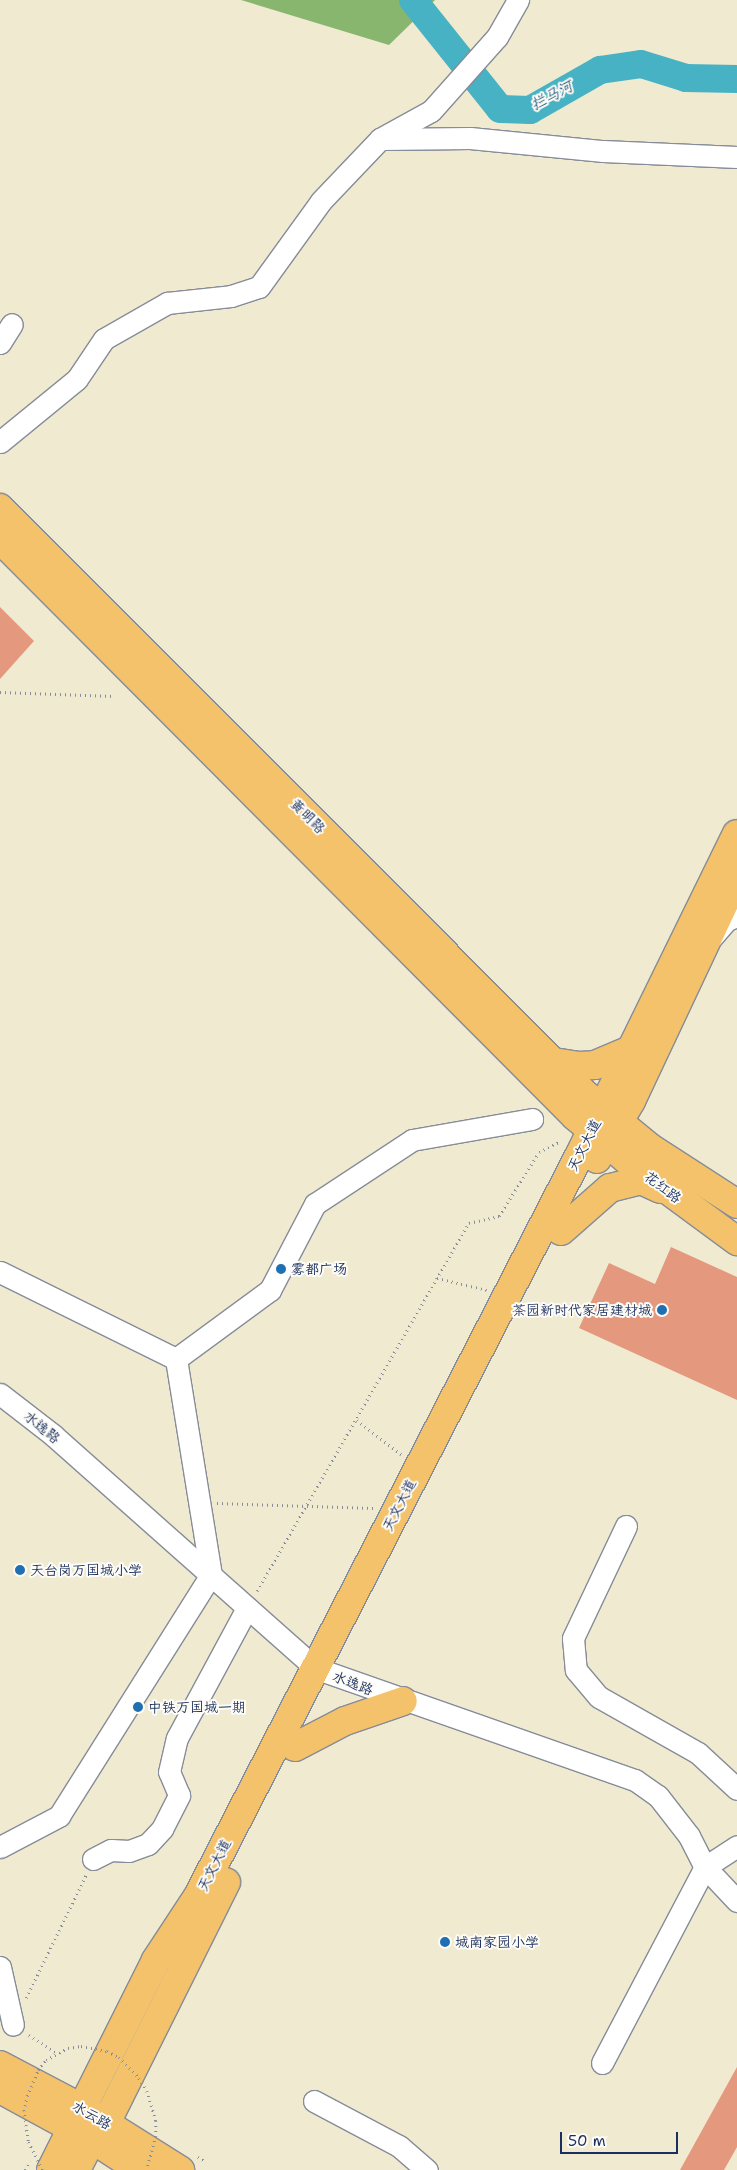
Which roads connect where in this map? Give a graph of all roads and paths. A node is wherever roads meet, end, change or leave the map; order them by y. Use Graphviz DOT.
graph roads {
  1 [pos="518,0"];
  2 [pos="380,139"];
  3 [pos="737,157"];
  4 [pos="12,324"];
  5 [pos="0,343"];
  6 [pos="0,442"];
  7 [pos="0,508"];
  8 [pos="0,539"];
  9 [pos="0,552"];
  10 [pos="26,565"];
  11 [pos="0,692"];
  12 [pos="114,696"];
  13 [pos="737,834"];
  14 [pos="737,876"];
  15 [pos="737,916"];
  16 [pos="705,945"];
  17 [pos="628,1051"];
  18 [pos="554,1062"];
  19 [pos="532,1119"];
  20 [pos="605,1125"];
  21 [pos="559,1142"];
  22 [pos="670,1193"];
  23 [pos="737,1204"];
  24 [pos="561,1231"];
  25 [pos="737,1241"];
  26 [pos="0,1272"];
  27 [pos="437,1278"];
  28 [pos="490,1290"];
  29 [pos="176,1359"];
  30 [pos="0,1394"];
  31 [pos="357,1420"];
  32 [pos="406,1458"];
  33 [pos="198,1502"];
  34 [pos="309,1505"];
  35 [pos="381,1508"];
  36 [pos="626,1526"];
  37 [pos="211,1575"];
  38 [pos="247,1608"];
  39 [pos="323,1671"];
  40 [pos="403,1701"];
  41 [pos="295,1747"];
  42 [pos="737,1789"];
  43 [pos="737,1846"];
  44 [pos="0,1847"];
  45 [pos="93,1859"];
  46 [pos="705,1868"];
  47 [pos="737,1901"];
  48 [pos="0,1968"];
  49 [pos="13,2025"];
  50 [pos="57,2053"];
  51 [pos="602,2063"];
  52 [pos="0,2064"];
  53 [pos="0,2089"];
  54 [pos="314,2101"];
  55 [pos="89,2125"];
  56 [pos="42,2170"];
  57 [pos="51,2170"];
  58 [pos="76,2170"];
  59 [pos="140,2170"];
  60 [pos="147,2170"];
  61 [pos="180,2170"];
  62 [pos="427,2170"];
  1 -- 2 [label="street"];
  2 -- 3 [label="street"];
  2 -- 6 [label="street"];
  4 -- 5 [label="street"];
  7 -- 18 [label="main road, 黄明路"];
  8 -- 10 [label="main road, 黄明路"];
  9 -- 10 [label="main road"];
  10 -- 20 [label="main road, 黄明路"];
  11 -- 12 [label="path"];
  13 -- 17 [label="main road, 天文大道"];
  14 -- 16 [label="main road, 天文大道"];
  15 -- 16 [label="street"];
  16 -- 20 [label="main road, 天文大道"];
  17 -- 18 [label="main road"];
  17 -- 20 [label="main road, 天文大道"];
  18 -- 20 [label="main road, 黄明路"];
  19 -- 29 [label="street"];
  20 -- 22 [label="main road, 花红路"];
  20 -- 23 [label="main road, 花红路"];
  20 -- 24 [label="main road, 天文大道"];
  20 -- 39 [label="main road, 天文大道"];
  21 -- 27 [label="path"];
  22 -- 24 [label="main road"];
  22 -- 25 [label="main road, 花红路"];
  24 -- 39 [label="main road, 天文大道"];
  26 -- 29 [label="street"];
  27 -- 28 [label="path"];
  27 -- 31 [label="path"];
  29 -- 33 [label="street"];
  30 -- 37 [label="street, 水逸路"];
  31 -- 32 [label="path"];
  31 -- 34 [label="path"];
  33 -- 34 [label="path"];
  33 -- 37 [label="street"];
  34 -- 35 [label="path"];
  34 -- 38 [label="path"];
  36 -- 42 [label="street"];
  37 -- 38 [label="street, 水逸路"];
  37 -- 44 [label="street"];
  38 -- 39 [label="street, 水逸路"];
  38 -- 45 [label="street"];
  39 -- 40 [label="street, 水逸路"];
  39 -- 41 [label="main road, 天文大道"];
  39 -- 55 [label="main road, 天文大道"];
  40 -- 41 [label="main road"];
  40 -- 46 [label="street, 水逸路"];
  41 -- 55 [label="main road, 天文大道"];
  43 -- 46 [label="street"];
  45 -- 49 [label="path"];
  46 -- 47 [label="street, 水逸路"];
  46 -- 51 [label="street"];
  48 -- 49 [label="street"];
  49 -- 50 [label="path"];
  50 -- 56 [label="path, bridge"];
  50 -- 60 [label="path, bridge"];
  52 -- 55 [label="main road, 水云路"];
  53 -- 55 [label="main road, 水云路"];
  54 -- 62 [label="street"];
  55 -- 57 [label="main road, 天文大道"];
  55 -- 58 [label="main road, 天文大道"];
  55 -- 59 [label="main road, 水云路"];
  55 -- 61 [label="main road, 水云路"];
}
